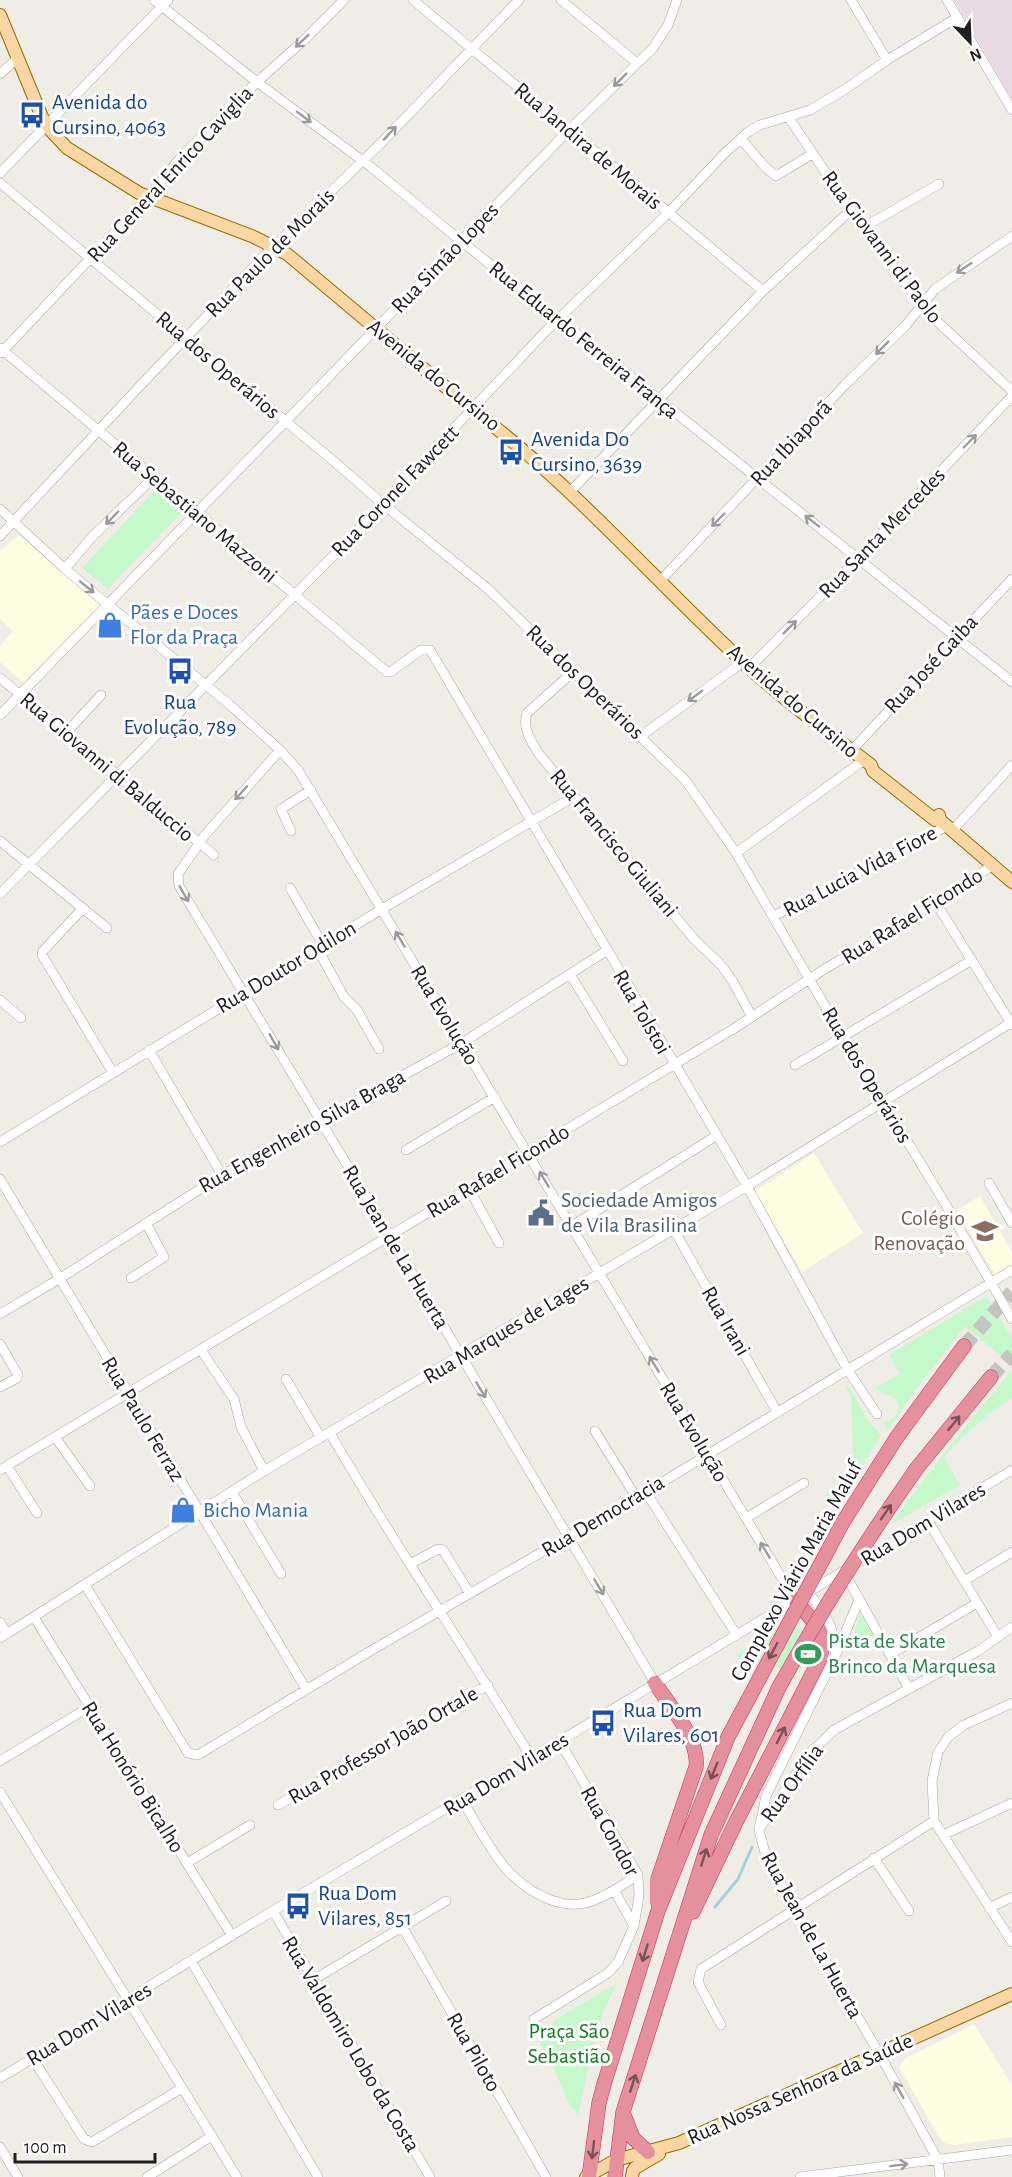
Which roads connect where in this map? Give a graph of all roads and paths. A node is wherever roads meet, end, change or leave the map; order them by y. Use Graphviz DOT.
graph roads {
  1 [pos="344,0"];
  2 [pos="413,0"];
  3 [pos="519,0"];
  4 [pos="561,0"];
  5 [pos="677,0"];
  6 [pos="851,0"];
  7 [pos="947,0"];
  8 [pos="161,2"];
  9 [pos="0,15"];
  10 [pos="958,17"];
  11 [pos="472,49"];
  12 [pos="18,58"];
  13 [pos="887,60"];
  14 [pos="637,63"];
  15 [pos="0,74"];
  16 [pos="257,82"];
  17 [pos="1012,110"];
  18 [pos="789,118"];
  19 [pos="45,124"];
  20 [pos="569,129"];
  21 [pos="741,139"];
  22 [pos="812,154"];
  23 [pos="362,161"];
  24 [pos="0,173"];
  25 [pos="0,183"];
  26 [pos="939,184"];
  27 [pos="148,197"];
  28 [pos="851,210"];
  29 [pos="669,212"];
  30 [pos="864,227"];
  31 [pos="1012,236"];
  32 [pos="461,241"];
  33 [pos="276,246"];
  34 [pos="90,258"];
  35 [pos="763,291"];
  36 [pos="922,305"];
  37 [pos="559,319"];
  38 [pos="375,328"];
  39 [pos="186,338"];
  40 [pos="1,351"];
  41 [pos="1012,391"];
  42 [pos="1012,396"];
  43 [pos="660,400"];
  44 [pos="473,410"];
  45 [pos="286,421"];
  46 [pos="98,430"];
  47 [pos="154,477"];
  48 [pos="758,478"];
  49 [pos="569,493"];
  50 [pos="383,504"];
  51 [pos="0,509"];
  52 [pos="197,513"];
  53 [pos="15,522"];
  54 [pos="0,537"];
  55 [pos="858,557"];
  56 [pos="65,569"];
  57 [pos="1012,579"];
  58 [pos="660,581"];
  59 [pos="293,594"];
  60 [pos="109,605"];
  61 [pos="956,637"];
  62 [pos="746,665"];
  63 [pos="574,671"];
  64 [pos="392,672"];
  65 [pos="0,678"];
  66 [pos="1012,682"];
  67 [pos="205,685"];
  68 [pos="19,695"];
  69 [pos="101,695"];
  70 [pos="0,715"];
  71 [pos="66,732"];
  72 [pos="641,736"];
  73 [pos="280,750"];
  74 [pos="852,750"];
  75 [pos="868,763"];
  76 [pos="1012,765"];
  77 [pos="117,776"];
  78 [pos="311,790"];
  79 [pos="575,796"];
  80 [pos="530,822"];
  81 [pos="946,826"];
  82 [pos="291,831"];
  83 [pos="0,841"];
  84 [pos="198,843"];
  85 [pos="736,853"];
  86 [pos="214,855"];
  87 [pos="28,864"];
  88 [pos="993,865"];
  89 [pos="1012,882"];
  90 [pos="290,888"];
  91 [pos="0,894"];
  92 [pos="936,903"];
  93 [pos="83,908"];
  94 [pos="382,909"];
  95 [pos="774,916"];
  96 [pos="107,928"];
  97 [pos="320,946"];
  98 [pos="606,951"];
  99 [pos="972,960"];
  100 [pos="570,974"];
  101 [pos="810,979"];
  102 [pos="243,992"];
  103 [pos="0,1000"];
  104 [pos="752,1017"];
  105 [pos="21,1018"];
  106 [pos="1012,1023"];
  107 [pos="844,1038"];
  108 [pos="462,1043"];
  109 [pos="379,1049"];
  110 [pos="149,1050"];
  111 [pos="623,1061"];
  112 [pos="673,1064"];
  113 [pos="795,1065"];
  114 [pos="113,1072"];
  115 [pos="495,1097"];
  116 [pos="882,1101"];
  117 [pos="320,1120"];
  118 [pos="716,1136"];
  119 [pos="0,1142"];
  120 [pos="406,1150"];
  121 [pos="528,1153"];
  122 [pos="222,1175"];
  123 [pos="0,1179"];
  124 [pos="988,1183"];
  125 [pos="747,1186"];
  126 [pos="469,1190"];
  127 [pos="9,1194"];
  128 [pos="0,1200"];
  129 [pos="146,1223"];
  130 [pos="1012,1223"];
  131 [pos="572,1226"];
  132 [pos="674,1230"];
  133 [pos="390,1236"];
  134 [pos="500,1242"];
  135 [pos="1012,1270"];
  136 [pos="600,1274"];
  137 [pos="131,1278"];
  138 [pos="59,1279"];
  139 [pos="991,1283"];
  140 [pos="0,1314"];
  141 [pos="1012,1319"];
  142 [pos="0,1344"];
  143 [pos="964,1346"];
  144 [pos="201,1350"];
  145 [pos="461,1357"];
  146 [pos="848,1369"];
  147 [pos="991,1377"];
  148 [pos="286,1378"];
  149 [pos="0,1387"];
  150 [pos="128,1394"];
  151 [pos="777,1412"];
  152 [pos="877,1414"];
  153 [pos="595,1431"];
  154 [pos="325,1436"];
  155 [pos="56,1437"];
  156 [pos="707,1454"];
  157 [pos="3,1468"];
  158 [pos="1012,1470"];
  159 [pos="264,1471"];
  160 [pos="804,1483"];
  161 [pos="90,1486"];
  162 [pos="232,1492"];
  163 [pos="646,1492"];
  164 [pos="636,1497"];
  165 [pos="199,1512"];
  166 [pos="37,1513"];
  167 [pos="746,1518"];
  168 [pos="928,1521"];
  169 [pos="569,1537"];
  170 [pos="1012,1552"];
  171 [pos="410,1564"];
  172 [pos="844,1572"];
  173 [pos="281,1574"];
  174 [pos="964,1581"];
  175 [pos="85,1585"];
  176 [pos="808,1592"];
  177 [pos="470,1594"];
  178 [pos="795,1600"];
  179 [pos="859,1600"];
  180 [pos="977,1603"];
  181 [pos="440,1611"];
  182 [pos="34,1617"];
  183 [pos="0,1622"];
  184 [pos="1012,1627"];
  185 [pos="735,1634"];
  186 [pos="4,1636"];
  187 [pos="998,1637"];
  188 [pos="891,1654"];
  189 [pos="836,1655"];
  190 [pos="655,1683"];
  191 [pos="488,1685"];
  192 [pos="908,1687"];
  193 [pos="306,1689"];
  194 [pos="1012,1703"];
  195 [pos="89,1707"];
  196 [pos="560,1742"];
  197 [pos="532,1759"];
  198 [pos="0,1761"];
  199 [pos="0,1792"];
  200 [pos="462,1800"];
  201 [pos="1012,1803"];
  202 [pos="278,1805"];
  203 [pos="934,1821"];
  204 [pos="250,1825"];
  205 [pos="759,1830"];
  206 [pos="943,1835"];
  207 [pos="874,1858"];
  208 [pos="187,1863"];
  209 [pos="638,1875"];
  210 [pos="614,1890"];
  211 [pos="1012,1897"];
  212 [pos="446,1901"];
  213 [pos="795,1908"];
  214 [pos="990,1908"];
  215 [pos="273,1911"];
  216 [pos="658,1911"];
  217 [pos="909,1911"];
  218 [pos="634,1926"];
  219 [pos="403,1928"];
  220 [pos="232,1936"];
  221 [pos="678,1937"];
  222 [pos="1012,1942"];
  223 [pos="191,1961"];
  224 [pos="313,1980"];
  225 [pos="1012,1995"];
  226 [pos="128,2001"];
  227 [pos="534,2019"];
  228 [pos="721,2025"];
  229 [pos="880,2055"];
  230 [pos="33,2059"];
  231 [pos="0,2078"];
  232 [pos="182,2088"];
  233 [pos="623,2112"];
  234 [pos="212,2136"];
  235 [pos="679,2143"];
  236 [pos="0,2147"];
  237 [pos="1012,2150"];
  238 [pos="648,2152"];
  239 [pos="616,2160"];
  240 [pos="938,2160"];
  241 [pos="588,2176"];
  242 [pos="18,2177"];
  243 [pos="147,2177"];
  244 [pos="237,2177"];
  245 [pos="318,2177"];
  246 [pos="430,2177"];
  247 [pos="546,2177"];
  248 [pos="615,2177"];
  249 [pos="632,2177"];
  250 [pos="800,2177"];
  251 [pos="940,2177"];
  1 -- 16 [label="street, Rua General Enrico Caviglia, one-way"];
  2 -- 11 [label="street, Rua Jandira de Morais"];
  3 -- 11 [label="street, Rua Paulo de Morais"];
  4 -- 14 [label="street"];
  5 -- 14 [label="street, Rua Simão Lopes"];
  6 -- 13 [label="street"];
  7 -- 10 [label="street"];
  8 -- 16 [label="street, Rua Eduardo Ferreira França"];
  8 -- 19 [label="street"];
  9 -- 12 [label="main road, Avenida do Cursino"];
  10 -- 13 [label="street, Rua Coronel Fawcett"];
  10 -- 17 [label="street"];
  11 -- 20 [label="street, Rua Jandira de Morais"];
  23 -- 11 [label="street, Rua Paulo de Morais, one-way"];
  12 -- 15 [label="street"];
  12 -- 19 [label="main road, Avenida do Cursino"];
  13 -- 18 [label="street, Rua Coronel Fawcett"];
  14 -- 20 [label="street, Rua Simão Lopes, one-way"];
  16 -- 23 [label="street, Rua Eduardo Ferreira França, one-way"];
  16 -- 27 [label="street, Rua General Enrico Caviglia"];
  18 -- 21 [label="street, Rua Coronel Fawcett"];
  18 -- 22 [label="street, Rua Giovanni di Paolo"];
  19 -- 24 [label="street"];
  19 -- 27 [label="main road, Avenida do Cursino"];
  20 -- 29 [label="street, Rua Jandira de Morais"];
  20 -- 32 [label="street, Rua Simão Lopes"];
  21 -- 22 [label="street"];
  21 -- 29 [label="street, Rua Coronel Fawcett"];
  22 -- 28 [label="street, Rua Giovanni di Paolo"];
  23 -- 32 [label="street, Rua Eduardo Ferreira França"];
  23 -- 33 [label="street, Rua Paulo de Morais"];
  25 -- 34 [label="street, Rua dos Operários"];
  26 -- 30 [label="street"];
  27 -- 33 [label="main road, Avenida do Cursino"];
  27 -- 34 [label="street, Rua General Enrico Caviglia"];
  28 -- 30 [label="street, Rua Giovanni di Paolo"];
  28 -- 35 [label="street"];
  29 -- 35 [label="street, Rua Jandira de Morais"];
  29 -- 37 [label="street, Rua Coronel Fawcett"];
  30 -- 36 [label="street, Rua Giovanni di Paolo"];
  31 -- 36 [label="street, Rua Ibiaporã, one-way"];
  32 -- 37 [label="street, Rua Eduardo Ferreira França"];
  32 -- 38 [label="street, Rua Simão Lopes"];
  33 -- 38 [label="main road, Avenida do Cursino"];
  33 -- 39 [label="street, Rua Paulo de Morais"];
  34 -- 39 [label="street, Rua dos Operários"];
  34 -- 40 [label="street, Rua General Enrico Caviglia"];
  35 -- 43 [label="street"];
  36 -- 41 [label="street, Rua Giovanni di Paolo"];
  36 -- 48 [label="street, Rua Ibiaporã, one-way"];
  37 -- 43 [label="street, Rua Eduardo Ferreira França"];
  37 -- 44 [label="street, Rua Coronel Fawcett"];
  38 -- 44 [label="main road, Avenida do Cursino"];
  38 -- 45 [label="street, Rua Simão Lopes"];
  39 -- 45 [label="street, Rua dos Operários"];
  39 -- 46 [label="street, Rua Paulo de Morais"];
  40 -- 46 [label="street, Rua Sebastiano Mazzoni"];
  55 -- 42 [label="street, Rua Santa Mercedes, one-way"];
  43 -- 48 [label="street, Rua Eduardo Ferreira França"];
  43 -- 49 [label="street"];
  44 -- 49 [label="main road, Avenida do Cursino"];
  44 -- 50 [label="street, Rua Coronel Fawcett"];
  45 -- 50 [label="street, Rua dos Operários"];
  45 -- 52 [label="street, Rua Simão Lopes"];
  46 -- 47 [label="street, Rua Sebastiano Mazzoni"];
  46 -- 53 [label="street, Rua Paulo de Morais"];
  47 -- 52 [label="street, Rua Sebastiano Mazzoni"];
  47 -- 56 [label="street, one-way"];
  55 -- 48 [label="street, Rua Eduardo Ferreira França, one-way"];
  48 -- 58 [label="street, Rua Ibiaporã, one-way"];
  49 -- 58 [label="main road, Avenida do Cursino"];
  50 -- 59 [label="street, Rua Coronel Fawcett"];
  50 -- 63 [label="street, Rua dos Operários"];
  51 -- 53 [label="street, Rua Evolução"];
  52 -- 59 [label="street, Rua Sebastiano Mazzoni"];
  52 -- 60 [label="street, Rua Simão Lopes"];
  53 -- 54 [label="street, Rua Paulo de Morais"];
  53 -- 56 [label="street, Rua Evolução"];
  55 -- 61 [label="street, Rua Eduardo Ferreira França"];
  62 -- 55 [label="street, Rua Santa Mercedes, one-way"];
  56 -- 60 [label="street, Rua Evolução, one-way"];
  57 -- 61 [label="street, Rua José Gaiba"];
  58 -- 62 [label="main road, Avenida do Cursino"];
  59 -- 64 [label="street, Rua Sebastiano Mazzoni"];
  59 -- 67 [label="street, Rua Coronel Fawcett"];
  60 -- 67 [label="street, Rua Evolução"];
  60 -- 68 [label="street, Rua Simão Lopes"];
  61 -- 66 [label="street, Rua Eduardo Ferreira França"];
  61 -- 74 [label="street, Rua José Gaiba"];
  62 -- 72 [label="street, Rua Santa Mercedes, one-way"];
  62 -- 74 [label="main road, Avenida do Cursino"];
  63 -- 72 [label="street, Rua dos Operários"];
  63 -- 79 [label="street, Rua Francisco Giuliani"];
  64 -- 80 [label="street, Rua Tolstoi"];
  65 -- 68 [label="street, Rua Giovanni di Balduccio"];
  67 -- 73 [label="street, Rua Evolução"];
  67 -- 77 [label="street, Rua Coronel Fawcett"];
  68 -- 70 [label="street, Rua Simão Lopes"];
  68 -- 71 [label="street, Rua Giovanni di Balduccio"];
  69 -- 71 [label="street"];
  71 -- 77 [label="street, Rua Giovanni di Balduccio"];
  72 -- 85 [label="street, Rua dos Operários"];
  73 -- 78 [label="street, Rua Evolução"];
  73 -- 84 [label="street, one-way"];
  74 -- 75 [label="main road, Avenida do Cursino"];
  75 -- 81 [label="main road, Avenida do Cursino"];
  75 -- 85 [label="street"];
  76 -- 81 [label="street"];
  77 -- 84 [label="street, Rua Giovanni di Balduccio"];
  77 -- 87 [label="street, Rua Coronel Fawcett"];
  78 -- 82 [label="street"];
  78 -- 94 [label="street, Rua Evolução"];
  79 -- 80 [label="street, Rua Doutor Odilon"];
  79 -- 104 [label="street, Rua Francisco Giuliani"];
  80 -- 94 [label="street, Rua Doutor Odilon"];
  80 -- 98 [label="street, Rua Tolstoi"];
  81 -- 88 [label="main road, Avenida do Cursino"];
  81 -- 95 [label="street, Rua Lucia Vida Fiore"];
  83 -- 87 [label="street"];
  84 -- 86 [label="street, Rua Giovanni di Balduccio"];
  84 -- 102 [label="street, Rua Jean de La Huerta, one-way"];
  85 -- 95 [label="street, Rua dos Operários"];
  87 -- 91 [label="street, Rua Coronel Fawcett"];
  87 -- 93 [label="street"];
  88 -- 89 [label="main road, Avenida do Cursino"];
  88 -- 92 [label="street, Rua Rafael Ficondo"];
  90 -- 97 [label="street"];
  92 -- 99 [label="street"];
  92 -- 101 [label="street, Rua Rafael Ficondo"];
  93 -- 96 [label="street"];
  93 -- 114 [label="street"];
  94 -- 97 [label="street, Rua Doutor Odilon"];
  108 -- 94 [label="street, Rua Evolução, one-way"];
  95 -- 101 [label="street, Rua dos Operários"];
  97 -- 102 [label="street, Rua Doutor Odilon"];
  97 -- 109 [label="street"];
  98 -- 100 [label="street, Rua Engenheiro Silva Braga"];
  98 -- 112 [label="street, Rua Tolstoi"];
  99 -- 106 [label="street"];
  99 -- 107 [label="street"];
  100 -- 108 [label="street, Rua Engenheiro Silva Braga"];
  100 -- 111 [label="street"];
  101 -- 104 [label="street, Rua Rafael Ficondo"];
  101 -- 107 [label="street, Rua dos Operários"];
  102 -- 110 [label="street, Rua Doutor Odilon"];
  102 -- 117 [label="street, Rua Jean de La Huerta, one-way"];
  103 -- 105 [label="street"];
  104 -- 112 [label="street, Rua Rafael Ficondo"];
  106 -- 116 [label="street, Rua Marques de Lages"];
  107 -- 113 [label="street"];
  107 -- 116 [label="street, Rua dos Operários"];
  108 -- 115 [label="street, Rua Evolução"];
  108 -- 117 [label="street, Rua Engenheiro Silva Braga"];
  110 -- 114 [label="street, Rua Doutor Odilon"];
  110 -- 122 [label="street"];
  112 -- 118 [label="street, Rua Tolstoi"];
  112 -- 121 [label="street, Rua Rafael Ficondo"];
  114 -- 119 [label="street, Rua Doutor Odilon"];
  115 -- 120 [label="street"];
  115 -- 121 [label="street, Rua Evolução"];
  116 -- 125 [label="street, Rua Marques de Lages"];
  116 -- 139 [label="street, Rua dos Operários"];
  117 -- 122 [label="street, Rua Engenheiro Silva Braga"];
  117 -- 133 [label="street, Rua Jean de La Huerta"];
  118 -- 125 [label="street, Rua Tolstoi"];
  118 -- 131 [label="street"];
  121 -- 126 [label="street, Rua Rafael Ficondo"];
  131 -- 121 [label="street, Rua Evolução, one-way"];
  122 -- 129 [label="street, Rua Engenheiro Silva Braga"];
  123 -- 127 [label="street, Rua Paulo Ferraz"];
  124 -- 130 [label="street"];
  125 -- 132 [label="street, Rua Marques de Lages"];
  125 -- 146 [label="street, Rua Tolstoi"];
  126 -- 133 [label="street, Rua Rafael Ficondo"];
  126 -- 134 [label="street"];
  127 -- 128 [label="street"];
  127 -- 138 [label="street, Rua Paulo Ferraz"];
  129 -- 137 [label="street"];
  129 -- 138 [label="street, Rua Engenheiro Silva Braga"];
  131 -- 136 [label="street, Rua Evolução"];
  132 -- 136 [label="street, Rua Marques de Lages"];
  132 -- 151 [label="street, Rua Irani"];
  133 -- 144 [label="street, Rua Rafael Ficondo"];
  133 -- 145 [label="street, Rua Jean de La Huerta"];
  135 -- 139 [label="street, Rua Democracia"];
  136 -- 145 [label="street, Rua Marques de Lages"];
  156 -- 136 [label="street, Rua Evolução, one-way"];
  138 -- 140 [label="street, Rua Engenheiro Silva Braga"];
  138 -- 150 [label="street, Rua Paulo Ferraz"];
  139 -- 141 [label="street, Rua dos Operários"];
  139 -- 146 [label="street, Rua Democracia"];
  142 -- 149 [label="street"];
  143 -- 216 [label="highway, Complexo Viário Maria Maluf, one-way, bridge"];
  144 -- 150 [label="street, Rua Rafael Ficondo"];
  144 -- 159 [label="street"];
  145 -- 154 [label="street, Rua Marques de Lages"];
  145 -- 169 [label="street, Rua Jean de La Huerta, one-way"];
  146 -- 151 [label="street, Rua Democracia"];
  146 -- 152 [label="street, Rua Tolstoi"];
  221 -- 147 [label="highway, Complexo Viário Maria Maluf, one-way, bridge"];
  148 -- 154 [label="street"];
  150 -- 155 [label="street, Rua Rafael Ficondo"];
  150 -- 165 [label="street, Rua Paulo Ferraz"];
  151 -- 156 [label="street, Rua Democracia"];
  153 -- 164 [label="street"];
  154 -- 159 [label="street, Rua Marques de Lages"];
  154 -- 171 [label="street"];
  155 -- 157 [label="street, Rua Rafael Ficondo"];
  155 -- 161 [label="street"];
  156 -- 163 [label="street, Rua Democracia"];
  156 -- 167 [label="street, Rua Evolução"];
  157 -- 166 [label="street"];
  158 -- 168 [label="street, Rua Dom Vilares"];
  159 -- 162 [label="street, Rua Marques de Lages"];
  160 -- 167 [label="street"];
  162 -- 165 [label="street, Rua Marques de Lages"];
  162 -- 173 [label="street"];
  163 -- 164 [label="street, Rua Democracia"];
  163 -- 185 [label="street"];
  164 -- 169 [label="street, Rua Democracia"];
  165 -- 175 [label="street, Rua Marques de Lages"];
  165 -- 193 [label="street, Rua Paulo Ferraz"];
  178 -- 167 [label="street, Rua Evolução, one-way"];
  168 -- 172 [label="street, Rua Dom Vilares"];
  168 -- 174 [label="street"];
  169 -- 177 [label="street, Rua Democracia"];
  169 -- 190 [label="street, Rua Jean de La Huerta, one-way"];
  170 -- 174 [label="street"];
  171 -- 177 [label="street"];
  171 -- 181 [label="street"];
  172 -- 176 [label="street, Rua Dom Vilares"];
  172 -- 179 [label="street"];
  174 -- 180 [label="street"];
  175 -- 182 [label="street, Rua Marques de Lages"];
  175 -- 193 [label="street, Rua Democracia"];
  176 -- 178 [label="street, Rua Dom Vilares"];
  176 -- 189 [label="street"];
  177 -- 181 [label="street, Rua Democracia"];
  178 -- 185 [label="street, Rua Dom Vilares"];
  221 -- 178 [label="highway, one-way"];
  179 -- 188 [label="street"];
  179 -- 189 [label="street, Rua Jean de La Huerta"];
  180 -- 187 [label="street"];
  180 -- 188 [label="street"];
  181 -- 191 [label="street"];
  181 -- 193 [label="street, Rua Democracia"];
  182 -- 186 [label="street, Rua Marques de Lages"];
  182 -- 195 [label="street, Rua Honório Bicalho"];
  183 -- 186 [label="street"];
  184 -- 187 [label="street, Rua Orfília"];
  185 -- 190 [label="street, Rua Dom Vilares"];
  187 -- 192 [label="street, Rua Orfília"];
  188 -- 192 [label="street"];
  189 -- 205 [label="street, Rua Jean de La Huerta"];
  190 -- 196 [label="street, Rua Dom Vilares"];
  190 -- 216 [label="highway"];
  191 -- 197 [label="street"];
  191 -- 202 [label="street, Rua Professor João Ortale"];
  192 -- 205 [label="street, Rua Orfília"];
  194 -- 203 [label="street"];
  195 -- 198 [label="street"];
  195 -- 208 [label="street, Rua Honório Bicalho"];
  196 -- 197 [label="street, Rua Dom Vilares"];
  196 -- 209 [label="street, Rua Condor"];
  197 -- 200 [label="street, Rua Dom Vilares"];
  199 -- 226 [label="street"];
  200 -- 210 [label="street"];
  200 -- 215 [label="street, Rua Dom Vilares"];
  201 -- 206 [label="street"];
  203 -- 206 [label="street"];
  203 -- 207 [label="street"];
  204 -- 208 [label="street"];
  205 -- 213 [label="street, Rua Jean de La Huerta"];
  206 -- 214 [label="street"];
  207 -- 213 [label="street"];
  207 -- 217 [label="street"];
  208 -- 220 [label="street, Rua Honório Bicalho"];
  209 -- 210 [label="street"];
  209 -- 218 [label="street, Rua Condor"];
  210 -- 218 [label="street"];
  211 -- 214 [label="street"];
  212 -- 219 [label="street"];
  213 -- 228 [label="street"];
  213 -- 229 [label="street, Rua Jean de La Huerta"];
  214 -- 222 [label="street"];
  215 -- 220 [label="street, Rua Dom Vilares"];
  215 -- 224 [label="street, Rua Valdomiro Lobo da Costa"];
  216 -- 241 [label="highway, Complexo Viário Maria Maluf, one-way"];
  218 -- 227 [label="street, Rua Condor"];
  219 -- 224 [label="street"];
  219 -- 247 [label="street, Rua Piloto"];
  220 -- 223 [label="street, Rua Dom Vilares"];
  233 -- 221 [label="highway, Complexo Viário Maria Maluf, one-way"];
  223 -- 226 [label="street, Rua Dom Vilares"];
  223 -- 245 [label="street"];
  224 -- 246 [label="street, Rua Valdomiro Lobo da Costa"];
  225 -- 229 [label="main road, Rua Nossa Senhora da Saúde"];
  226 -- 230 [label="street, Rua Dom Vilares"];
  226 -- 232 [label="street"];
  229 -- 235 [label="main road, Rua Nossa Senhora da Saúde"];
  240 -- 229 [label="street, Rua Jean de La Huerta, one-way"];
  230 -- 231 [label="street, Rua Dom Vilares"];
  230 -- 232 [label="street"];
  232 -- 234 [label="street"];
  233 -- 238 [label="highway"];
  233 -- 239 [label="highway, Complexo Viário Maria Maluf"];
  234 -- 243 [label="street"];
  234 -- 244 [label="street"];
  235 -- 238 [label="main road, Rua Nossa Senhora da Saúde"];
  235 -- 249 [label="main road"];
  236 -- 242 [label="street"];
  237 -- 240 [label="street"];
  238 -- 239 [label="main road, Rua Nossa Senhora da Saúde"];
  239 -- 241 [label="main road, Rua Nossa Senhora da Saúde"];
  239 -- 248 [label="highway, Complexo Viário Maria Maluf"];
  250 -- 240 [label="street, one-way"];
  240 -- 251 [label="street, Rua Jean de La Huerta"];
}
